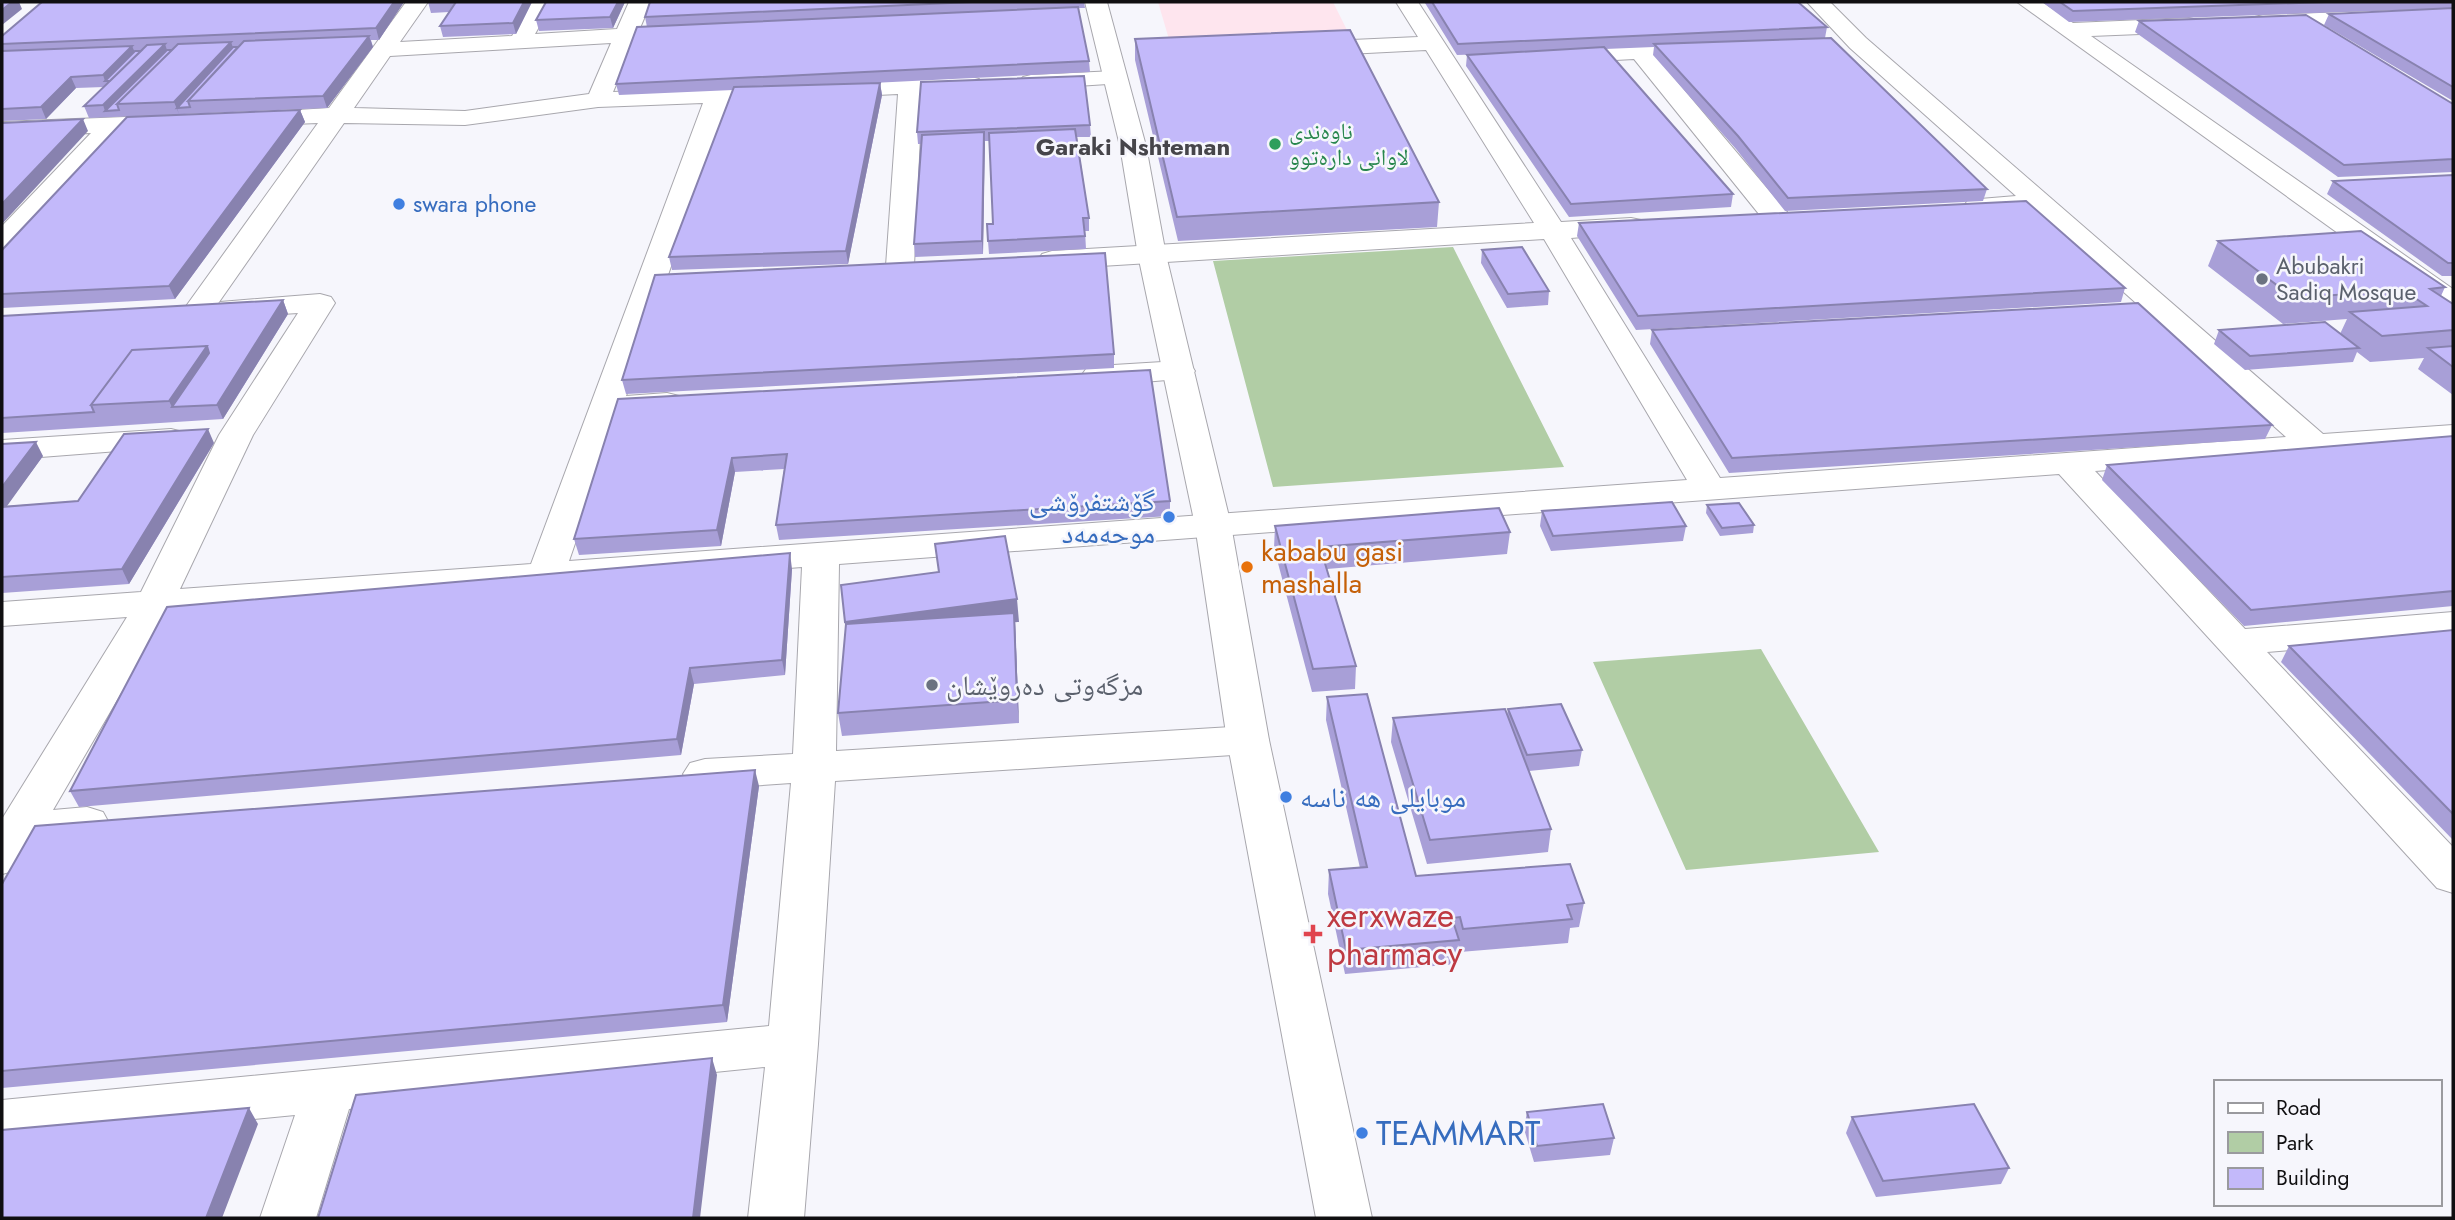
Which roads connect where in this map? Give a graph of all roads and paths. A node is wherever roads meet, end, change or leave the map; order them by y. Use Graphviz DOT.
graph roads {
  1 [pos="417,2"];
  2 [pos="542,2"];
  3 [pos="640,2"];
  4 [pos="1407,2"];
  5 [pos="1818,2"];
  6 [pos="2028,2"];
  7 [pos="1088,9"];
  8 [pos="2453,15"];
  9 [pos="2303,20"];
  10 [pos="2248,22"];
  11 [pos="2207,24"];
  12 [pos="2070,30"];
  13 [pos="709,31"];
  14 [pos="626,35"];
  15 [pos="520,41"];
  16 [pos="2338,41"];
  17 [pos="378,45"];
  18 [pos="1722,49"];
  19 [pos="1286,50"];
  20 [pos="1640,52"];
  21 [pos="1452,54"];
  22 [pos="1544,57"];
  23 [pos="1120,64"];
  24 [pos="910,87"];
  25 [pos="718,96"];
  26 [pos="598,100"];
  27 [pos="337,115"];
  28 [pos="218,120"];
  29 [pos="192,121"];
  30 [pos="113,124"];
  31 [pos="2,129"];
  32 [pos="2333,187"];
  33 [pos="2293,190"];
  34 [pos="2039,203"];
  35 [pos="1956,208"];
  36 [pos="1804,216"];
  37 [pos="1777,218"];
  38 [pos="1749,219"];
  39 [pos="1651,225"];
  40 [pos="1553,231"];
  41 [pos="2,242"];
  42 [pos="1152,255"];
  43 [pos="1020,261"];
  44 [pos="900,266"];
  45 [pos="2447,292"];
  46 [pos="2158,305"];
  47 [pos="2117,307"];
  48 [pos="1179,371"];
  49 [pos="1069,378"];
  50 [pos="700,401"];
  51 [pos="604,407"];
  52 [pos="236,435"];
  53 [pos="2453,435"];
  54 [pos="2315,445"];
  55 [pos="2,450"];
  56 [pos="2068,463"];
  57 [pos="1708,488"];
  58 [pos="1213,525"];
  59 [pos="821,554"];
  60 [pos="545,573"];
  61 [pos="155,602"];
  62 [pos="2,614"];
  63 [pos="2453,624"];
  64 [pos="2233,642"];
  65 [pos="1248,740"];
  66 [pos="814,766"];
  67 [pos="660,778"];
  68 [pos="131,820"];
  69 [pos="10,843"];
  70 [pos="2453,876"];
  71 [pos="793,1044"];
  72 [pos="330,1088"];
  73 [pos="2,1122"];
  74 [pos="288,1218"];
  75 [pos="776,1218"];
  76 [pos="1344,1218"];
  1 -- 17 [label="street"];
  2 -- 15 [label="street"];
  3 -- 14 [label="street"];
  4 -- 21 [label="street"];
  5 -- 34 [label="street"];
  6 -- 12 [label="street"];
  7 -- 23 [label="street"];
  8 -- 9 [label="street"];
  9 -- 10 [label="street"];
  9 -- 16 [label="street"];
  11 -- 12 [label="street"];
  12 -- 33 [label="street"];
  13 -- 14 [label="street"];
  14 -- 15 [label="street"];
  14 -- 26 [label="street"];
  15 -- 17 [label="street"];
  17 -- 27 [label="street"];
  18 -- 20 [label="street"];
  19 -- 21 [label="street"];
  20 -- 22 [label="street"];
  20 -- 37 [label="street"];
  21 -- 40 [label="street"];
  23 -- 24 [label="street"];
  23 -- 42 [label="street"];
  24 -- 25 [label="street"];
  24 -- 44 [label="street"];
  25 -- 26 [label="street"];
  25 -- 51 [label="street"];
  26 -- 27 [label="street"];
  27 -- 28 [label="street"];
  27 -- 52 [label="street"];
  29 -- 30 [label="street"];
  30 -- 31 [label="street"];
  30 -- 41 [label="street"];
  32 -- 33 [label="street"];
  33 -- 45 [label="street"];
  34 -- 35 [label="street"];
  34 -- 46 [label="street"];
  36 -- 37 [label="street"];
  37 -- 38 [label="street"];
  39 -- 40 [label="street"];
  40 -- 42 [label="street"];
  40 -- 57 [label="street"];
  42 -- 43 [label="street"];
  42 -- 48 [label="street"];
  46 -- 47 [label="street"];
  46 -- 54 [label="street"];
  48 -- 49 [label="street"];
  48 -- 58 [label="street"];
  50 -- 51 [label="street"];
  51 -- 60 [label="street"];
  52 -- 55 [label="street"];
  52 -- 61 [label="street"];
  53 -- 54 [label="street"];
  54 -- 56 [label="street"];
  56 -- 57 [label="street"];
  56 -- 64 [label="street"];
  57 -- 58 [label="street"];
  58 -- 59 [label="street"];
  58 -- 65 [label="street"];
  59 -- 60 [label="street"];
  59 -- 66 [label="street"];
  60 -- 61 [label="street"];
  61 -- 62 [label="street"];
  61 -- 69 [label="street"];
  63 -- 64 [label="street"];
  64 -- 70 [label="street"];
  65 -- 66 [label="street"];
  65 -- 76 [label="street"];
  66 -- 67 [label="street"];
  66 -- 71 [label="street"];
  68 -- 69 [label="street"];
  71 -- 72 [label="street"];
  71 -- 75 [label="street"];
  72 -- 73 [label="street"];
  72 -- 74 [label="street"];
}
